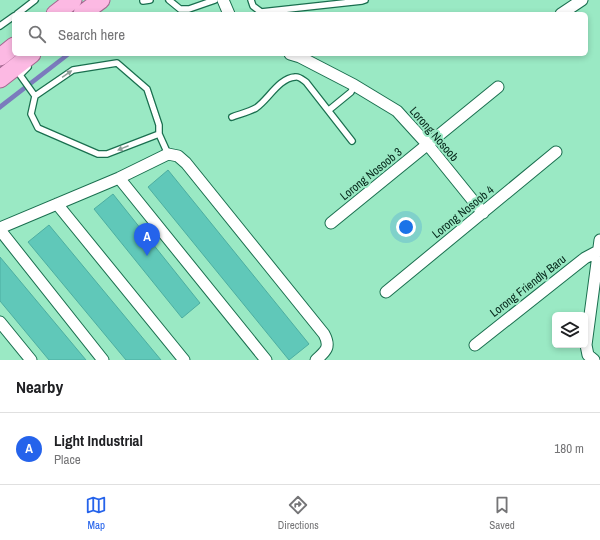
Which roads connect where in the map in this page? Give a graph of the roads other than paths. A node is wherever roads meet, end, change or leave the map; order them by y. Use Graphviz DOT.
graph roads {
  1 [pos="36,0"];
  2 [pos="73,0"];
  3 [pos="101,0"];
  4 [pos="150,0"];
  5 [pos="169,0"];
  6 [pos="214,0"];
  7 [pos="223,0"];
  8 [pos="251,0"];
  9 [pos="365,0"];
  10 [pos="582,0"];
  11 [pos="143,2"];
  12 [pos="565,7"];
  13 [pos="20,12"];
  14 [pos="58,12"];
  15 [pos="85,12"];
  16 [pos="228,12"];
  17 [pos="12,17"];
  18 [pos="0,26"];
  19 [pos="12,48"];
  20 [pos="297,56"];
  21 [pos="0,57"];
  22 [pos="31,59"];
  23 [pos="1,78"];
  24 [pos="354,85"];
  25 [pos="498,87"];
  26 [pos="36,96"];
  27 [pos="329,110"];
  28 [pos="232,117"];
  29 [pos="159,134"];
  30 [pos="352,141"];
  31 [pos="428,145"];
  32 [pos="556,152"];
  33 [pos="168,154"];
  34 [pos="119,178"];
  35 [pos="57,204"];
  36 [pos="483,213"];
  37 [pos="331,223"];
  38 [pos="0,229"];
  39 [pos="600,247"];
  40 [pos="386,292"];
  41 [pos="0,322"];
  42 [pos="475,345"];
  43 [pos="31,360"];
  44 [pos="104,360"];
  45 [pos="184,360"];
  46 [pos="266,360"];
  47 [pos="316,360"];
  48 [pos="594,360"];
  1 -- 13 [label="lane"];
  2 -- 14 [label="main road"];
  3 -- 15 [label="main road"];
  4 -- 11 [label="lane"];
  5 -- 6 [label="lane"];
  7 -- 16 [label="street"];
  8 -- 9 [label="lane"];
  10 -- 12 [label="street"];
  17 -- 18 [label="lane"];
  19 -- 21 [label="main road"];
  20 -- 24 [label="street, Lorong Nosoob"];
  22 -- 23 [label="main road"];
  22 -- 26 [label="lane"];
  24 -- 27 [label="lane"];
  24 -- 31 [label="street, Lorong Nosoob"];
  25 -- 31 [label="street, Lorong Nosoob 3"];
  29 -- 26 [label="lane, one-way"];
  26 -- 29 [label="lane, one-way"];
  27 -- 28 [label="lane"];
  27 -- 30 [label="lane"];
  29 -- 33 [label="lane"];
  31 -- 36 [label="street, Lorong Nosoob"];
  31 -- 37 [label="street, Lorong Nosoob 3"];
  32 -- 36 [label="street, Lorong Nosoob 4"];
  33 -- 34 [label="street"];
  33 -- 47 [label="street"];
  34 -- 35 [label="street"];
  34 -- 46 [label="street"];
  35 -- 38 [label="street"];
  35 -- 45 [label="street"];
  36 -- 40 [label="street, Lorong Nosoob 4"];
  38 -- 44 [label="street"];
  39 -- 42 [label="street, Lorong Friendly Baru"];
  39 -- 48 [label="street"];
  41 -- 43 [label="street"];
}
